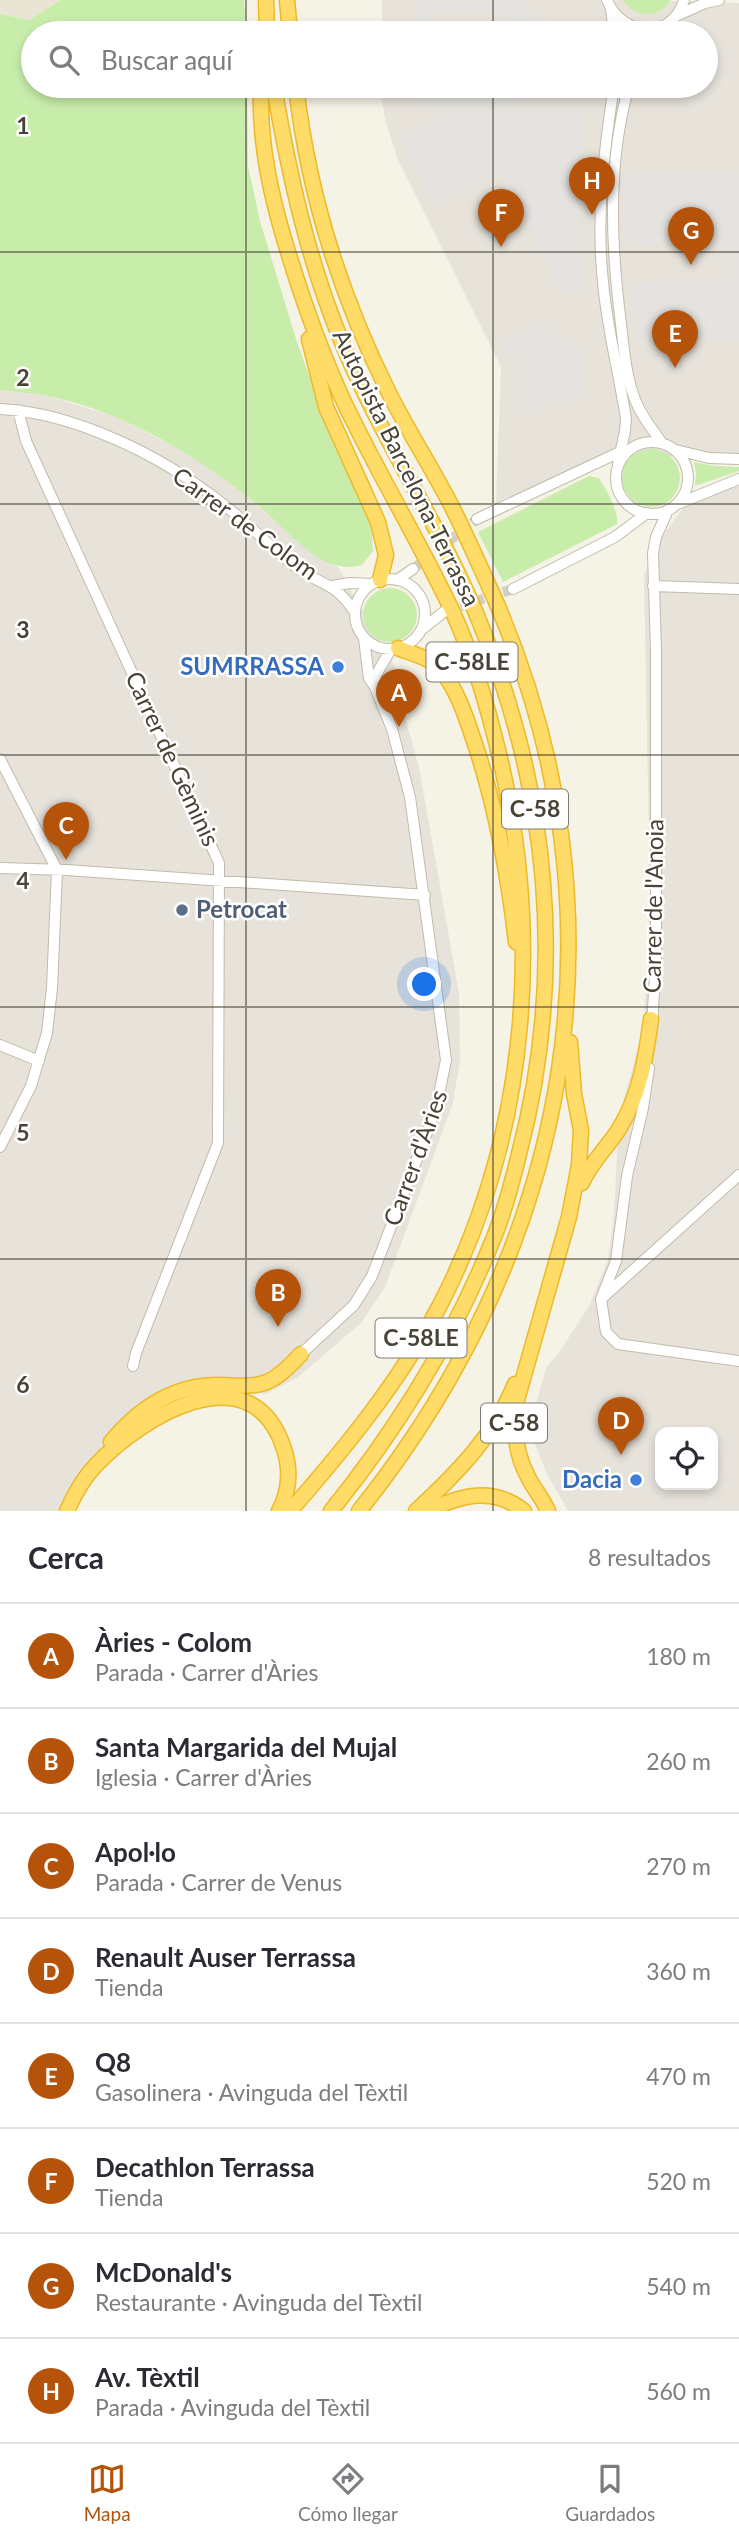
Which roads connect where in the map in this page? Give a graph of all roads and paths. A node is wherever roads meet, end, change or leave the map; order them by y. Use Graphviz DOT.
graph roads {
  1 [pos="266,0"];
  2 [pos="287,0"];
  3 [pos="684,0"];
  4 [pos="719,0"];
  5 [pos="609,4"];
  6 [pos="672,20"];
  7 [pos="267,21"];
  8 [pos="289,21"];
  9 [pos="622,21"];
  10 [pos="261,98"];
  11 [pos="276,98"];
  12 [pos="298,98"];
  13 [pos="613,98"];
  14 [pos="626,98"];
  15 [pos="278,220"];
  16 [pos="0,409"];
  17 [pos="18,410"];
  18 [pos="662,443"];
  19 [pos="675,450"];
  20 [pos="616,457"];
  21 [pos="739,459"];
  22 [pos="739,479"];
  23 [pos="672,507"];
  24 [pos="647,513"];
  25 [pos="477,520"];
  26 [pos="413,569"];
  27 [pos="397,580"];
  28 [pos="376,582"];
  29 [pos="332,586"];
  30 [pos="653,586"];
  31 [pos="513,589"];
  32 [pos="739,589"];
  33 [pos="354,611"];
  34 [pos="445,611"];
  35 [pos="421,630"];
  36 [pos="364,639"];
  37 [pos="395,649"];
  38 [pos="375,687"];
  39 [pos="0,759"];
  40 [pos="0,868"];
  41 [pos="57,870"];
  42 [pos="220,880"];
  43 [pos="425,895"];
  44 [pos="567,1006"];
  45 [pos="651,1019"];
  46 [pos="0,1045"];
  47 [pos="39,1061"];
  48 [pos="501,1139"];
  49 [pos="0,1147"];
  50 [pos="739,1175"];
  51 [pos="569,1217"];
  52 [pos="601,1299"];
  53 [pos="536,1331"];
  54 [pos="301,1354"];
  55 [pos="739,1361"];
  56 [pos="133,1366"];
  57 [pos="95,1466"];
  58 [pos="67,1511"];
  59 [pos="279,1511"];
  60 [pos="290,1511"];
  61 [pos="331,1511"];
  62 [pos="359,1511"];
  63 [pos="416,1511"];
  64 [pos="428,1511"];
  65 [pos="524,1511"];
  66 [pos="548,1511"];
  1 -- 7 [label="highway"];
  2 -- 8 [label="highway"];
  3 -- 6 [label="street"];
  4 -- 6 [label="street"];
  5 -- 9 [label="street"];
  10 -- 15 [label="highway, C-58LE"];
  11 -- 61 [label="highway, Autopista Barcelona-Terrassa / C-58"];
  12 -- 44 [label="highway, Autopista Barcelona-Terrassa / C-58"];
  13 -- 20 [label="street"];
  14 -- 18 [label="street"];
  15 -- 28 [label="highway"];
  15 -- 48 [label="highway, C-58LE"];
  16 -- 17 [label="street, Carrer de Colom"];
  17 -- 29 [label="street, Carrer de Colom"];
  17 -- 42 [label="street, Carrer de Gèminis"];
  18 -- 19 [label="street"];
  18 -- 20 [label="street"];
  19 -- 21 [label="street"];
  19 -- 23 [label="street"];
  20 -- 24 [label="street"];
  20 -- 25 [label="street"];
  22 -- 23 [label="street"];
  23 -- 24 [label="street"];
  23 -- 30 [label="street, Carrer de l'Anoia"];
  24 -- 31 [label="street"];
  26 -- 27 [label="street"];
  27 -- 28 [label="street"];
  27 -- 35 [label="street"];
  28 -- 29 [label="street, Carrer de Colom"];
  28 -- 33 [label="street"];
  29 -- 33 [label="street, Carrer de Colom"];
  30 -- 32 [label="street"];
  30 -- 45 [label="street, Carrer de l'Anoia"];
  33 -- 36 [label="street"];
  34 -- 35 [label="street"];
  35 -- 37 [label="street"];
  36 -- 37 [label="street"];
  36 -- 38 [label="street, Carrer d'Àries"];
  37 -- 38 [label="street"];
  37 -- 48 [label="highway"];
  38 -- 43 [label="street, Carrer d'Àries"];
  39 -- 41 [label="street"];
  40 -- 41 [label="street"];
  41 -- 42 [label="street"];
  41 -- 47 [label="street"];
  42 -- 43 [label="street"];
  42 -- 56 [label="street, Carrer de Gèminis"];
  43 -- 54 [label="street, Carrer d'Àries"];
  44 -- 51 [label="highway"];
  44 -- 62 [label="highway, Autopista Barcelona-Terrassa / C-58"];
  45 -- 51 [label="highway"];
  45 -- 52 [label="street, Carrer de l'Anoia"];
  46 -- 47 [label="street"];
  47 -- 49 [label="street"];
  48 -- 60 [label="highway, C-58LE"];
  50 -- 52 [label="street"];
  51 -- 53 [label="highway"];
  52 -- 55 [label="street"];
  53 -- 63 [label="highway"];
  53 -- 66 [label="highway, C-58"];
  54 -- 57 [label="highway"];
  57 -- 58 [label="highway"];
  57 -- 59 [label="highway"];
  64 -- 65 [label="highway"];
}
